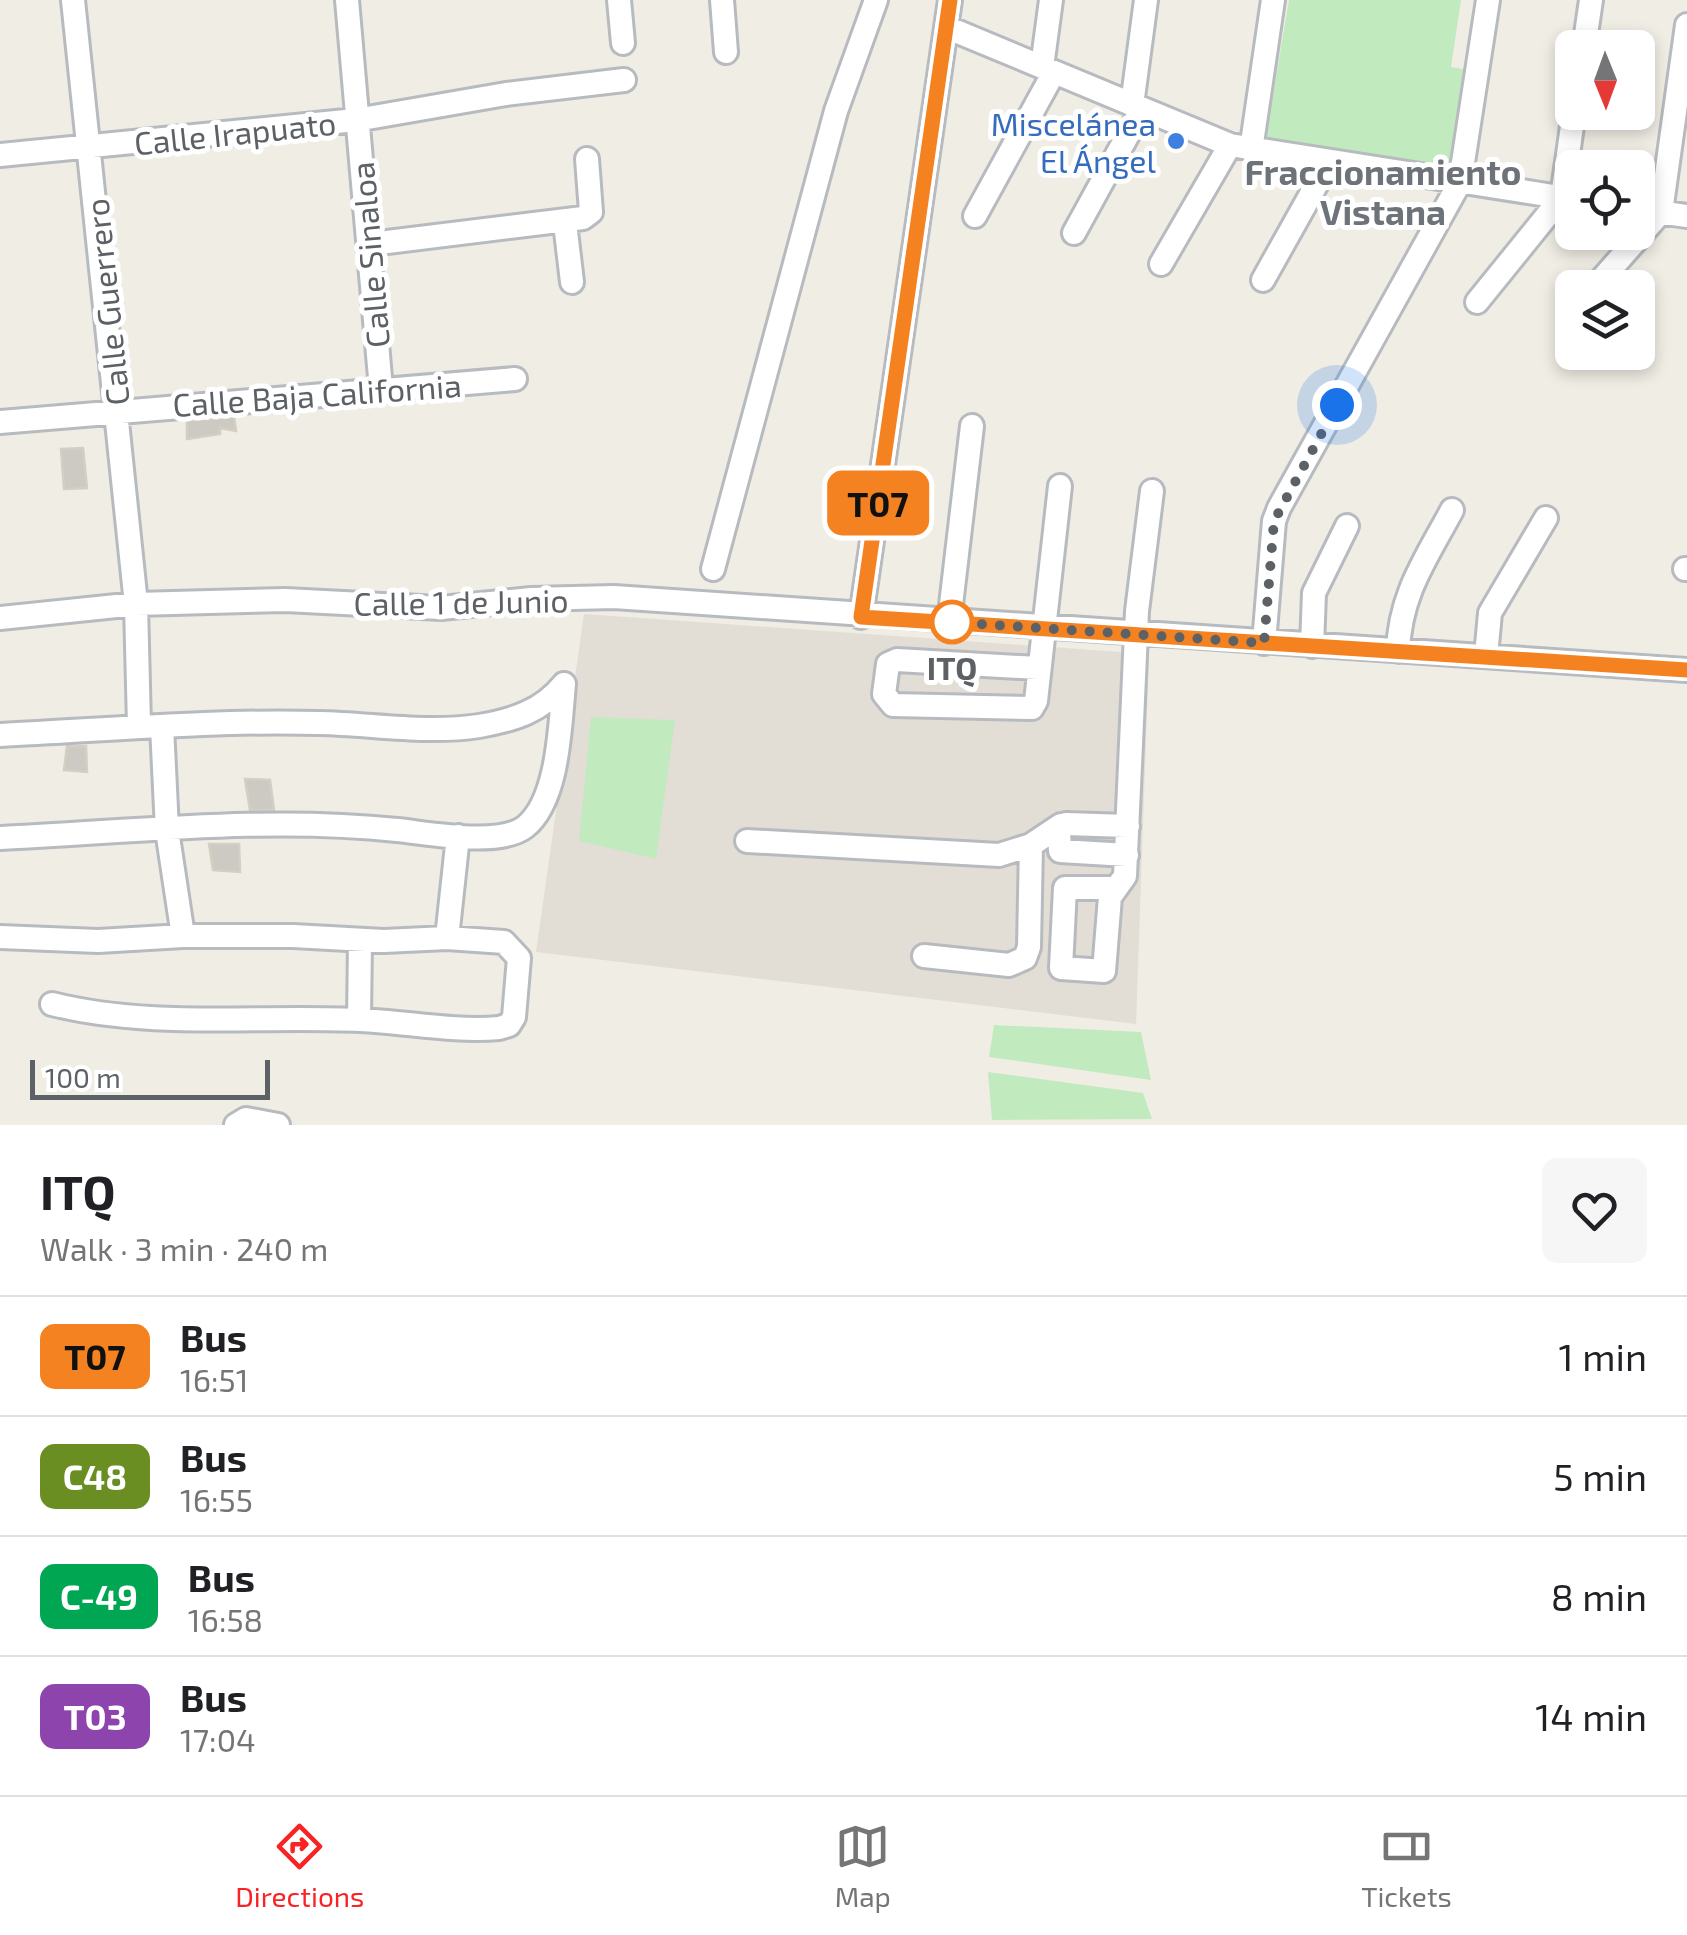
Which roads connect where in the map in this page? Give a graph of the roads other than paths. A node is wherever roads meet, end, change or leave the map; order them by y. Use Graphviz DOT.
graph roads {
  1 [pos="73,0"];
  2 [pos="347,0"];
  3 [pos="619,0"];
  4 [pos="722,0"];
  5 [pos="876,0"];
  6 [pos="950,0"];
  7 [pos="1051,0"];
  8 [pos="1146,0"];
  9 [pos="1273,0"];
  10 [pos="1488,0"];
  11 [pos="1590,0"];
  12 [pos="1687,25"];
  13 [pos="946,27"];
  14 [pos="1586,30"];
  15 [pos="623,43"];
  16 [pos="726,52"];
  17 [pos="1048,70"];
  18 [pos="624,80"];
  19 [pos="588,100"];
  20 [pos="469,104"];
  21 [pos="1137,107"];
  22 [pos="356,120"];
  23 [pos="88,146"];
  24 [pos="1240,148"];
  25 [pos="0,155"];
  26 [pos="588,159"];
  27 [pos="1329,162"];
  28 [pos="1655,181"];
  29 [pos="1460,182"];
  30 [pos="1555,196"];
  31 [pos="1655,211"];
  32 [pos="1555,212"];
  33 [pos="975,216"];
  34 [pos="1687,216"];
  35 [pos="565,223"];
  36 [pos="1074,234"];
  37 [pos="370,244"];
  38 [pos="1161,264"];
  39 [pos="1263,280"];
  40 [pos="572,282"];
  41 [pos="1477,302"];
  42 [pos="515,379"];
  43 [pos="381,390"];
  44 [pos="118,410"];
  45 [pos="0,422"];
  46 [pos="972,426"];
  47 [pos="1060,486"];
  48 [pos="1152,492"];
  49 [pos="1452,510"];
  50 [pos="1546,518"];
  51 [pos="1347,526"];
  52 [pos="713,569"];
  53 [pos="136,604"];
  54 [pos="861,617"];
  55 [pos="0,618"];
  56 [pos="949,622"];
  57 [pos="1041,628"];
  58 [pos="1136,634"];
  59 [pos="1264,643"];
  60 [pos="1312,646"];
  61 [pos="1398,651"];
  62 [pos="1486,656"];
  63 [pos="1037,668"];
  64 [pos="1687,670"];
  65 [pos="150,726"];
  66 [pos="0,736"];
  67 [pos="1061,825"];
  68 [pos="1128,826"];
  69 [pos="167,830"];
  70 [pos="458,836"];
  71 [pos="0,838"];
  72 [pos="747,842"];
  73 [pos="1031,845"];
  74 [pos="1126,855"];
  75 [pos="1115,888"];
  76 [pos="183,936"];
  77 [pos="0,937"];
  78 [pos="448,938"];
  79 [pos="360,940"];
  80 [pos="924,956"];
  81 [pos="52,1004"];
  82 [pos="359,1020"];
  83 [pos="236,1125"];
  84 [pos="278,1125"];
  1 -- 23 [label="street, Calle Guerrero"];
  2 -- 22 [label="street, Calle Sinaloa"];
  3 -- 15 [label="street"];
  4 -- 16 [label="street"];
  5 -- 52 [label="street"];
  6 -- 13 [label="street"];
  7 -- 17 [label="street"];
  8 -- 21 [label="street"];
  9 -- 24 [label="street"];
  10 -- 29 [label="street"];
  11 -- 14 [label="street"];
  12 -- 28 [label="street"];
  13 -- 17 [label="street"];
  13 -- 54 [label="street"];
  17 -- 21 [label="street"];
  17 -- 33 [label="street"];
  18 -- 20 [label="street, Calle Irapuato"];
  19 -- 20 [label="street, Calle Irapuato"];
  20 -- 22 [label="street, Calle Irapuato"];
  21 -- 24 [label="street"];
  21 -- 36 [label="street"];
  22 -- 23 [label="street, Calle Irapuato"];
  22 -- 37 [label="street, Calle Sinaloa"];
  23 -- 25 [label="street, Calle Irapuato"];
  23 -- 44 [label="street, Calle Guerrero"];
  24 -- 27 [label="street"];
  24 -- 38 [label="street"];
  26 -- 35 [label="street"];
  27 -- 29 [label="street"];
  27 -- 39 [label="street"];
  29 -- 30 [label="street"];
  29 -- 59 [label="street"];
  31 -- 34 [label="street"];
  32 -- 41 [label="street"];
  35 -- 37 [label="street"];
  35 -- 40 [label="street"];
  37 -- 43 [label="street, Calle Sinaloa"];
  42 -- 43 [label="street, Calle Baja California"];
  43 -- 44 [label="street, Calle Baja California"];
  44 -- 45 [label="street, Calle Baja California"];
  44 -- 53 [label="street, Calle Guerrero"];
  46 -- 56 [label="street"];
  47 -- 57 [label="street"];
  48 -- 58 [label="street"];
  49 -- 61 [label="street"];
  50 -- 62 [label="street"];
  51 -- 60 [label="street"];
  53 -- 54 [label="street, Calle 1 de Junio"];
  53 -- 55 [label="street, Calle 1 de Junio"];
  53 -- 65 [label="street, Calle Guerrero"];
  54 -- 56 [label="street, Calle 1 de Junio"];
  56 -- 57 [label="street, Calle 1 de Junio"];
  57 -- 58 [label="street, Calle 1 de Junio"];
  57 -- 63 [label="street"];
  58 -- 59 [label="street, Calle 1 de Junio"];
  58 -- 68 [label="street"];
  59 -- 60 [label="street, Calle 1 de Junio"];
  60 -- 61 [label="street, Calle 1 de Junio"];
  61 -- 62 [label="street, Calle 1 de Junio"];
  62 -- 64 [label="street, Calle 1 de Junio"];
  63 -- 63 [label="street"];
  65 -- 66 [label="street"];
  65 -- 69 [label="street, Calle Guerrero"];
  65 -- 70 [label="street"];
  67 -- 68 [label="street"];
  67 -- 73 [label="street"];
  67 -- 74 [label="street"];
  68 -- 74 [label="street"];
  69 -- 70 [label="street"];
  69 -- 71 [label="street"];
  69 -- 76 [label="street, Calle Guerrero"];
  70 -- 78 [label="street"];
  72 -- 73 [label="street"];
  73 -- 80 [label="street"];
  74 -- 75 [label="street"];
  76 -- 77 [label="street"];
  76 -- 79 [label="street"];
  78 -- 79 [label="street"];
  78 -- 82 [label="street"];
  79 -- 82 [label="street"];
  81 -- 82 [label="street"];
  83 -- 84 [label="street"];
}
